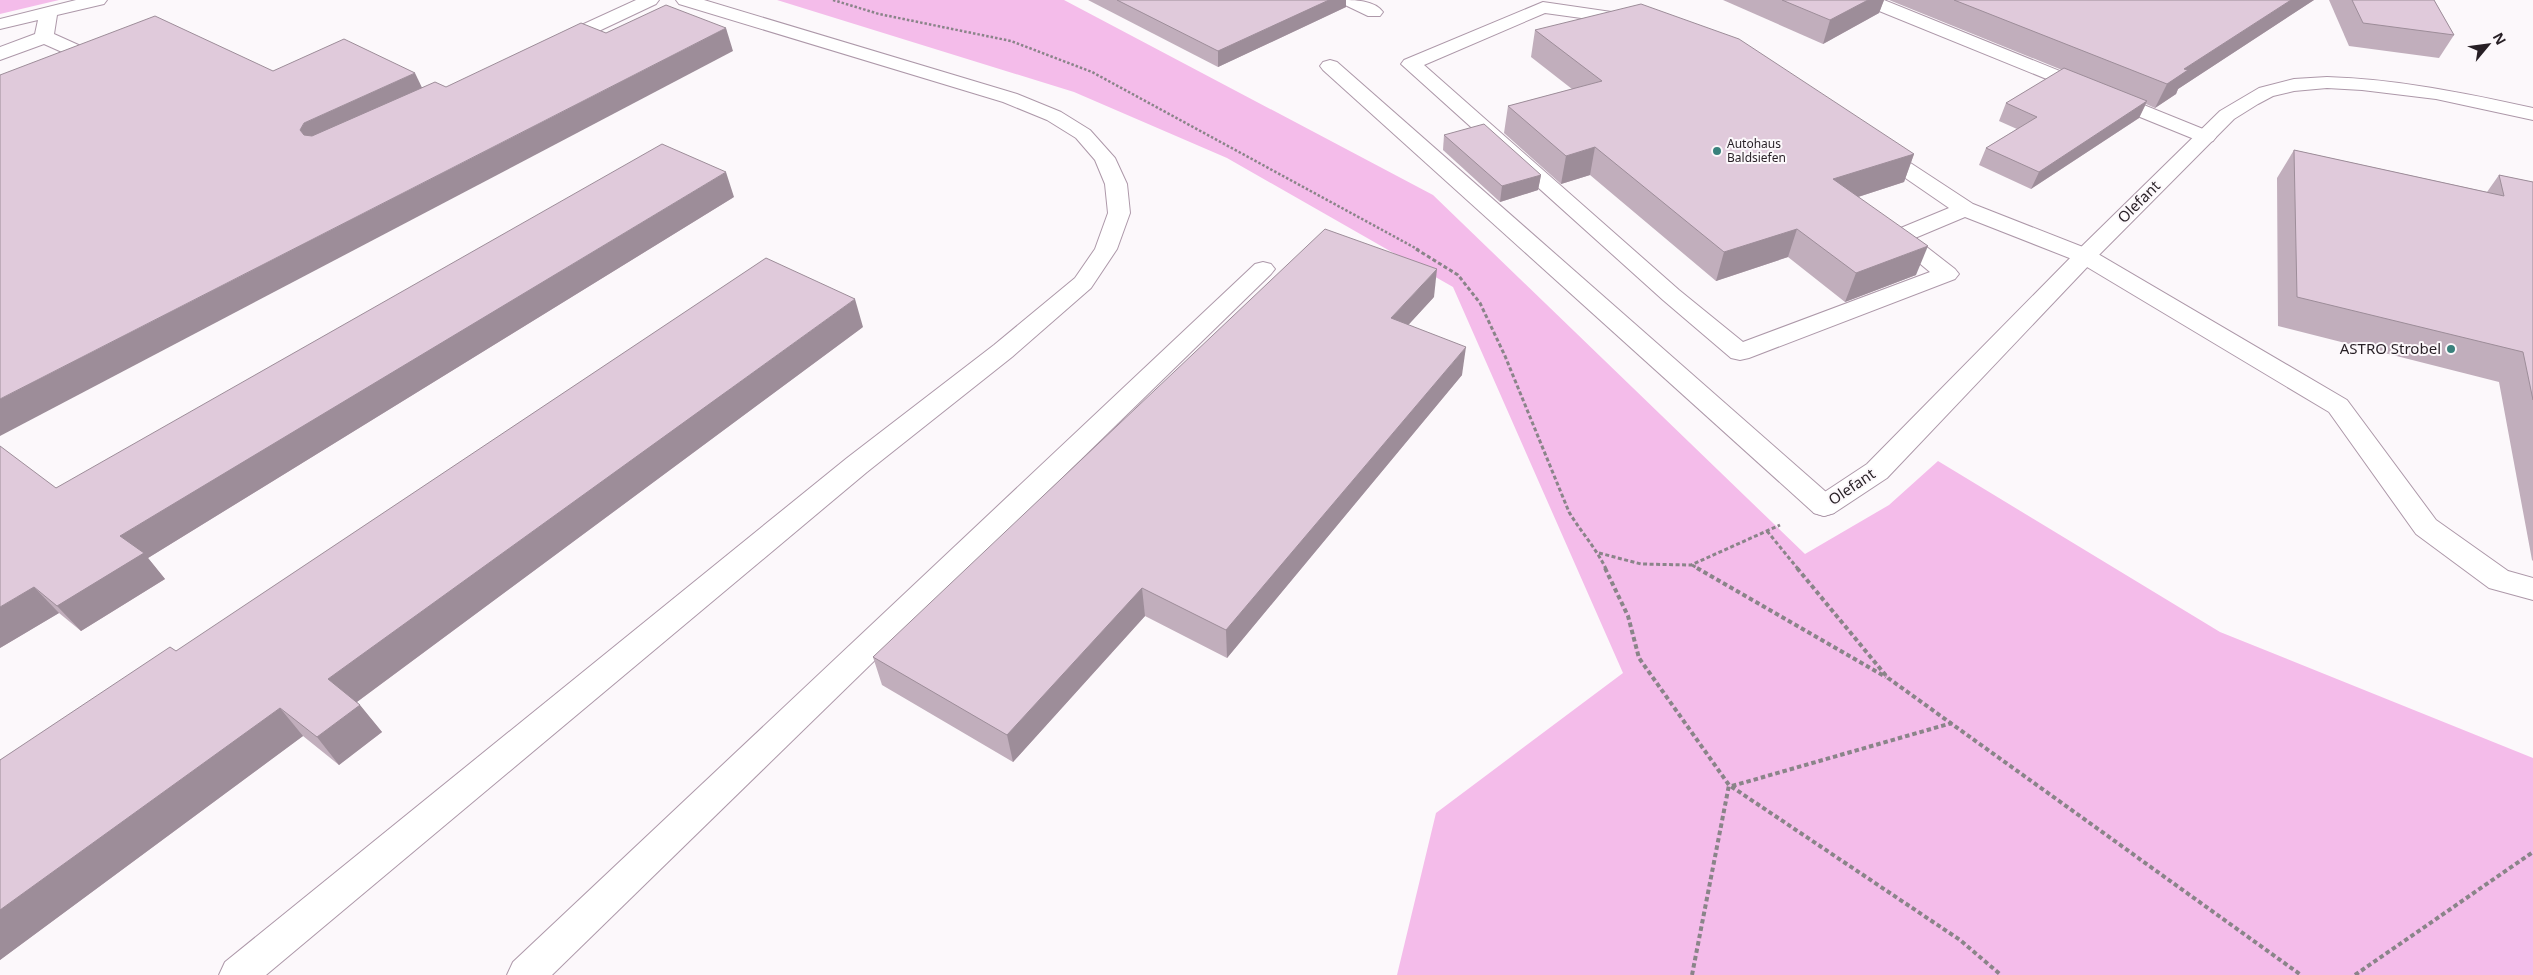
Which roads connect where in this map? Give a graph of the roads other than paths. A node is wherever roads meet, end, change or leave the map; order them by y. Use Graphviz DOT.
graph roads {
  1 [pos="98,0"];
  2 [pos="650,0"];
  3 [pos="685,0"];
  4 [pos="1349,0"];
  5 [pos="1868,0"];
  6 [pos="50,12"];
  7 [pos="1374,12"];
  8 [pos="0,24"];
  9 [pos="1652,27"];
  10 [pos="44,37"];
  11 [pos="541,51"];
  12 [pos="0,54"];
  13 [pos="87,56"];
  14 [pos="1330,66"];
  15 [pos="2533,114"];
  16 [pos="1858,137"];
  17 [pos="2206,137"];
  18 [pos="1965,209"];
  19 [pos="2085,256"];
  20 [pos="1263,269"];
  21 [pos="2533,589"];
  22 [pos="238,975"];
  23 [pos="526,975"];
  1 -- 6 [label="street"];
  2 -- 11 [label="street"];
  3 -- 22 [label="street"];
  4 -- 7 [label="street"];
  5 -- 17 [label="street"];
  6 -- 8 [label="street"];
  6 -- 10 [label="street"];
  9 -- 18 [label="street"];
  10 -- 12 [label="street"];
  10 -- 13 [label="street"];
  14 -- 19 [label="street, Olefant"];
  15 -- 17 [label="street, Olefant"];
  16 -- 18 [label="street"];
  17 -- 19 [label="street, Olefant"];
  18 -- 19 [label="street"];
  19 -- 21 [label="street"];
  20 -- 23 [label="street"];
}
